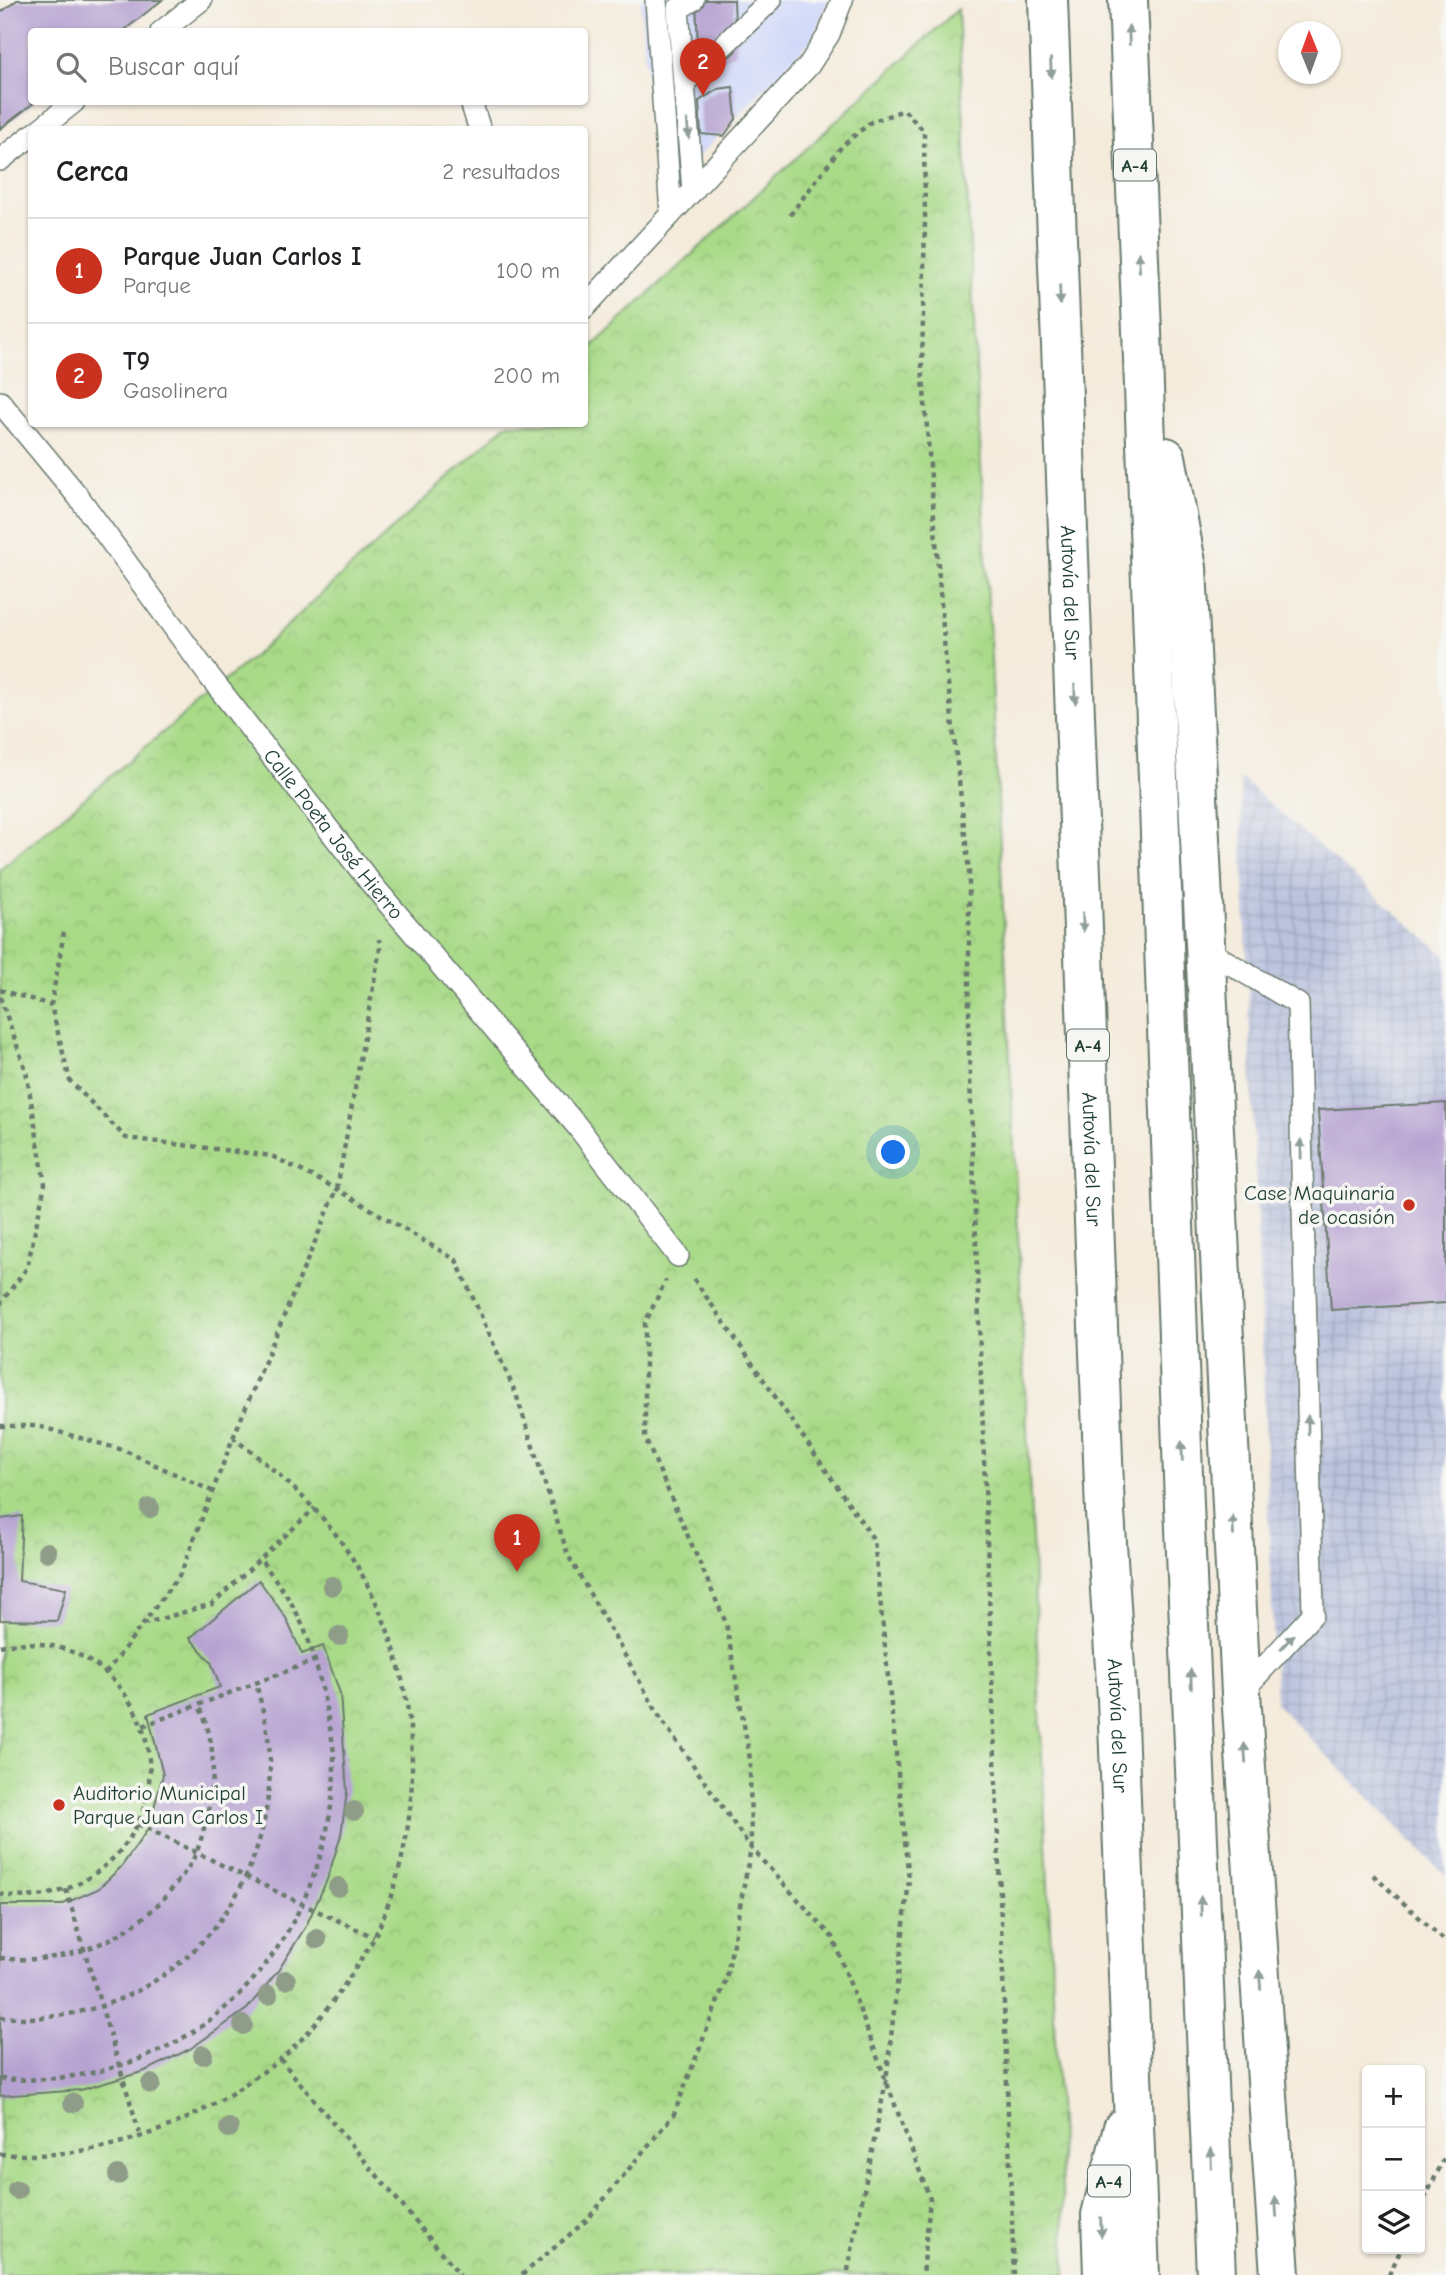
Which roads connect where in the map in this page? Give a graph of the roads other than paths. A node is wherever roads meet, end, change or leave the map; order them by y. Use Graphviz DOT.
graph roads {
  1 [pos="201,0"];
  2 [pos="656,0"];
  3 [pos="692,0"];
  4 [pos="771,0"];
  5 [pos="842,0"];
  6 [pos="1048,0"];
  7 [pos="1128,0"];
  8 [pos="166,28"];
  9 [pos="684,83"];
  10 [pos="70,105"];
  11 [pos="472,105"];
  12 [pos="43,126"];
  13 [pos="479,126"];
  14 [pos="28,138"];
  15 [pos="0,160"];
  16 [pos="693,191"];
  17 [pos="671,214"];
  18 [pos="588,304"];
  19 [pos="1142,331"];
  20 [pos="0,402"];
  21 [pos="1205,949"];
  22 [pos="678,1256"];
  23 [pos="1241,1693"];
  24 [pos="1133,2089"];
  25 [pos="1103,2275"];
  26 [pos="1140,2275"];
  27 [pos="1216,2275"];
  28 [pos="1280,2275"];
  1 -- 8 [label="lane"];
  2 -- 17 [label="lane"];
  3 -- 9 [label="lane"];
  4 -- 9 [label="lane"];
  5 -- 16 [label="lane"];
  6 -- 24 [label="highway, Autovía del Sur / A-4, one-way"];
  19 -- 7 [label="highway, A-4, one-way"];
  9 -- 16 [label="lane, one-way"];
  10 -- 12 [label="lane"];
  11 -- 13 [label="lane"];
  14 -- 15 [label="lane"];
  16 -- 17 [label="lane"];
  17 -- 18 [label="lane"];
  19 -- 21 [label="highway"];
  27 -- 19 [label="highway, A-4, one-way"];
  20 -- 22 [label="lane, Calle Poeta José Hierro"];
  23 -- 21 [label="highway, one-way"];
  23 -- 21 [label="lane, one-way"];
  28 -- 23 [label="highway, one-way"];
  24 -- 25 [label="highway, A-4, one-way"];
  24 -- 26 [label="highway, Autovía del Sur / A-4"];
}
